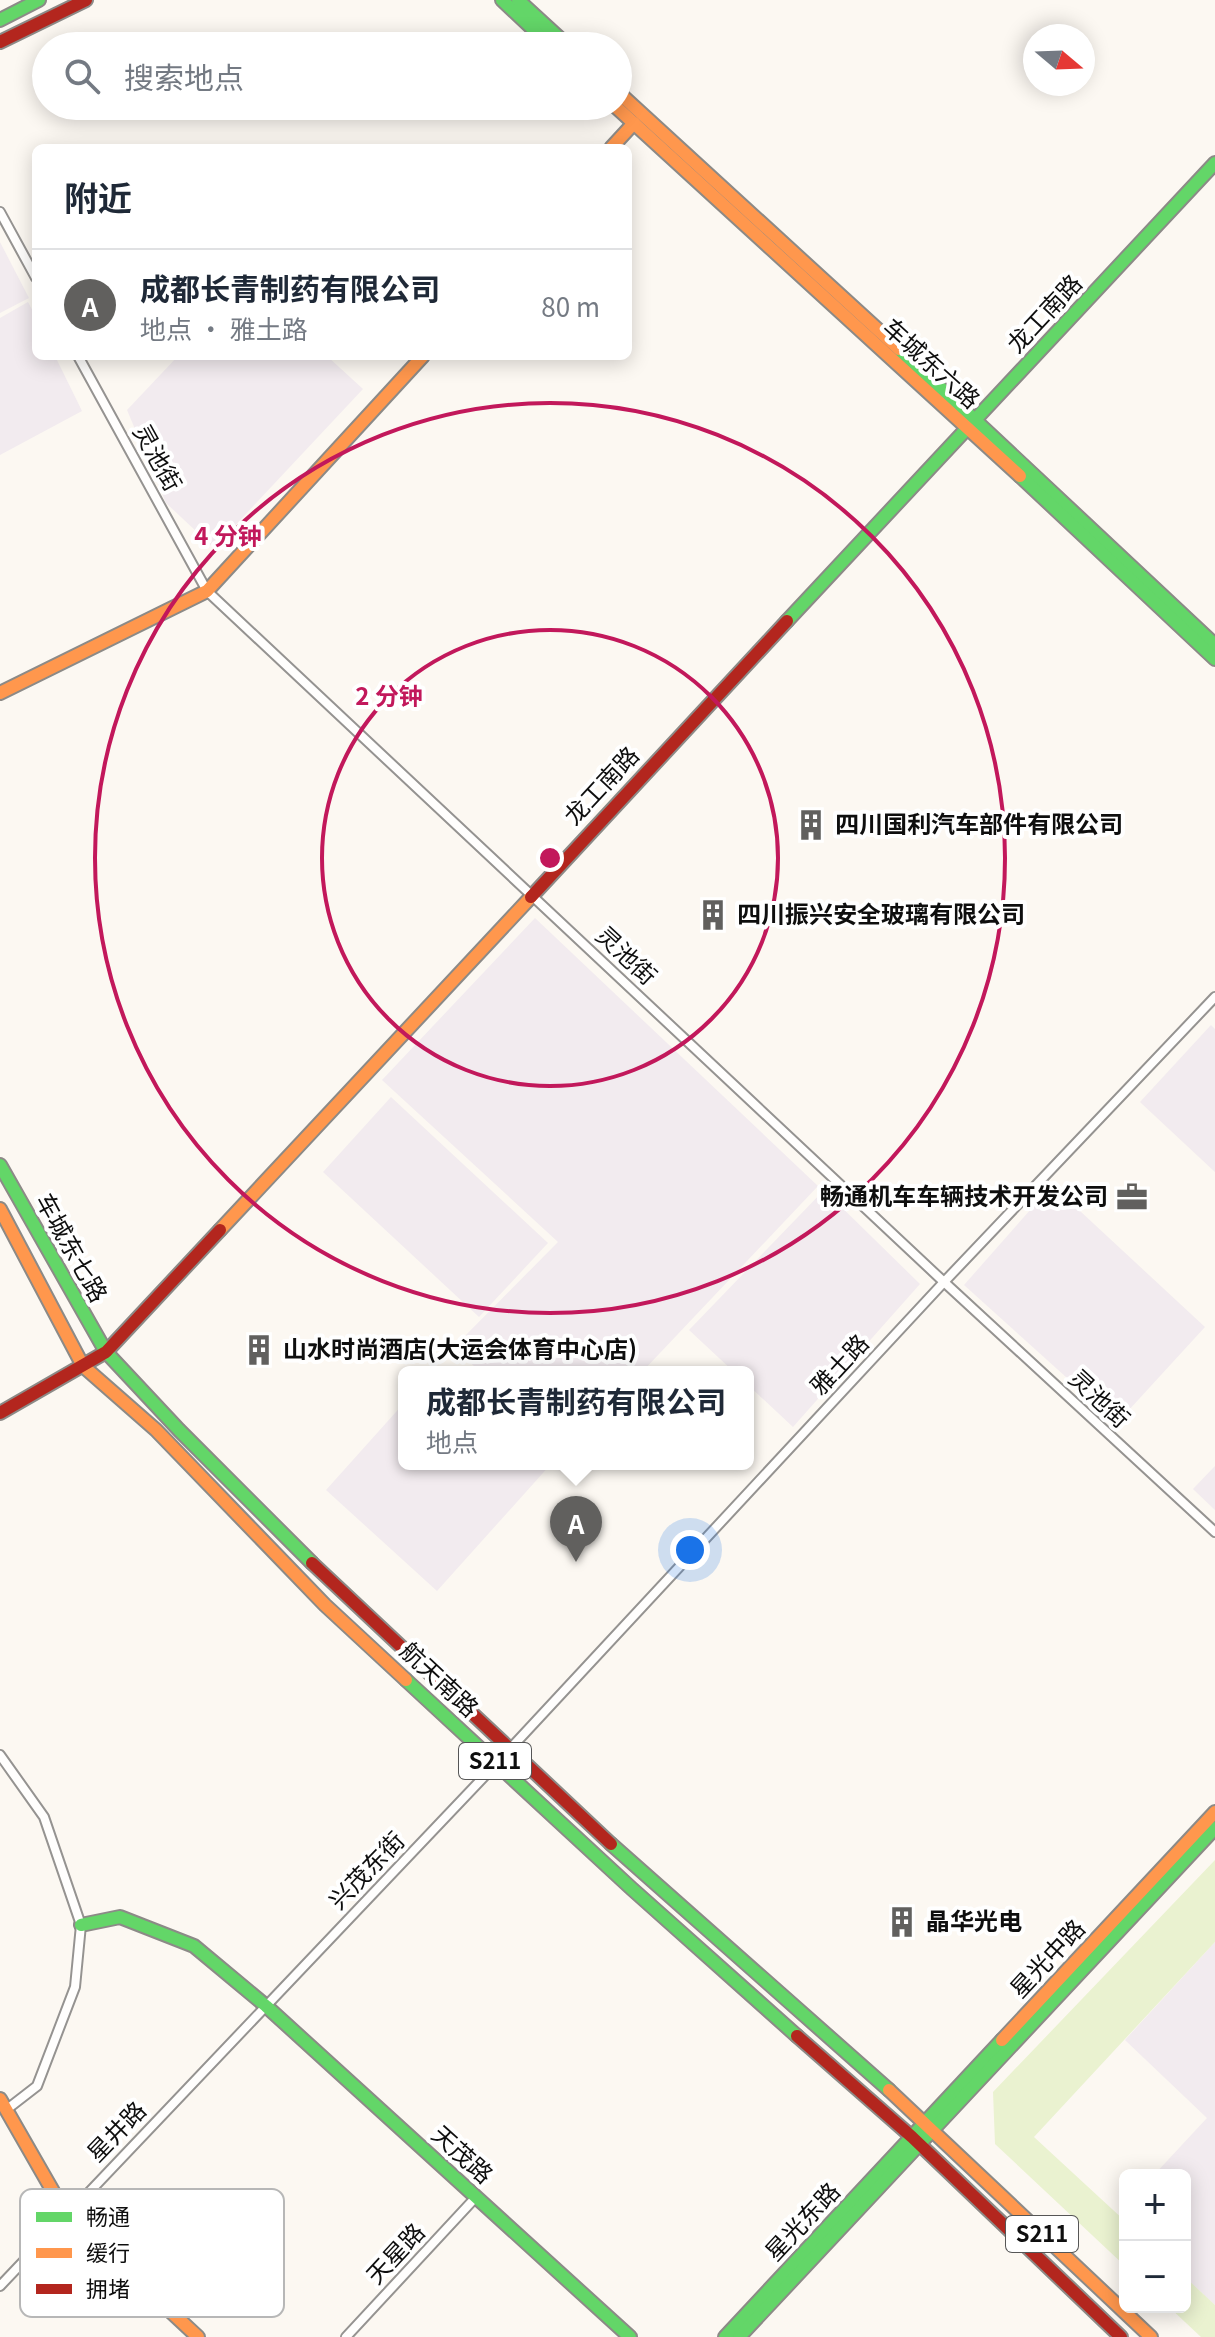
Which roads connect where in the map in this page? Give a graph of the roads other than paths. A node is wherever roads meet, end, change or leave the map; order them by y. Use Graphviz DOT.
graph roads {
  1 [pos="39,0"];
  2 [pos="86,0"];
  3 [pos="502,0"];
  4 [pos="518,0"];
  5 [pos="0,20"];
  6 [pos="536,32"];
  7 [pos="553,32"];
  8 [pos="0,42"];
  9 [pos="632,105"];
  10 [pos="631,120"];
  11 [pos="634,123"];
  12 [pos="615,144"];
  13 [pos="1215,163"];
  14 [pos="0,212"];
  15 [pos="32,271"];
  16 [pos="80,360"];
  17 [pos="419,360"];
  18 [pos="973,424"];
  19 [pos="207,591"];
  20 [pos="1215,645"];
  21 [pos="1215,659"];
  22 [pos="0,693"];
  23 [pos="531,894"];
  24 [pos="1215,997"];
  25 [pos="0,1165"];
  26 [pos="0,1209"];
  27 [pos="944,1282"];
  28 [pos="106,1352"];
  29 [pos="83,1366"];
  30 [pos="0,1413"];
  31 [pos="1215,1532"];
  32 [pos="509,1749"];
  33 [pos="0,1755"];
  34 [pos="497,1763"];
  35 [pos="1215,1812"];
  36 [pos="1215,1828"];
  37 [pos="81,1925"];
  38 [pos="266,2006"];
  39 [pos="3,2104"];
  40 [pos="930,2126"];
  41 [pos="916,2141"];
  42 [pos="52,2189"];
  43 [pos="90,2189"];
  44 [pos="476,2197"];
  45 [pos="20,2264"];
  46 [pos="0,2286"];
  47 [pos="177,2317"];
  48 [pos="198,2337"];
  49 [pos="346,2337"];
  50 [pos="630,2337"];
  51 [pos="725,2337"];
  52 [pos="739,2337"];
  53 [pos="1121,2337"];
  54 [pos="1151,2337"];
  1 -- 5 [label="main road"];
  2 -- 8 [label="main road"];
  3 -- 6 [label="main road"];
  4 -- 7 [label="main road"];
  9 -- 18 [label="main road, 车城东六路"];
  10 -- 11 [label="main road, 车城东六路"];
  11 -- 12 [label="main road"];
  11 -- 18 [label="main road, 车城东六路"];
  13 -- 18 [label="main road, 龙工南路"];
  14 -- 15 [label="street"];
  16 -- 19 [label="street, 灵池街"];
  17 -- 19 [label="main road"];
  18 -- 20 [label="main road, 车城东六路"];
  18 -- 21 [label="main road, 车城东六路"];
  18 -- 23 [label="main road, 龙工南路"];
  19 -- 22 [label="main road"];
  19 -- 23 [label="street, 灵池街"];
  23 -- 27 [label="street, 灵池街"];
  23 -- 28 [label="main road, 龙工南路"];
  24 -- 27 [label="street, 雅土路"];
  25 -- 28 [label="main road, 车城东七路"];
  26 -- 29 [label="main road, 车城东七路"];
  27 -- 31 [label="street, 灵池街"];
  27 -- 32 [label="street, 雅土路"];
  28 -- 29 [label="main road, 龙工南路"];
  28 -- 32 [label="main road, 航天南路 / S211"];
  29 -- 30 [label="main road, 龙工南路"];
  29 -- 34 [label="main road, 航天南路 / S211"];
  32 -- 34 [label="street, 雅土路"];
  32 -- 40 [label="main road, 航天南路 / S211"];
  33 -- 37 [label="street"];
  34 -- 38 [label="street, 兴茂东街"];
  34 -- 41 [label="main road, 航天南路 / S211"];
  35 -- 40 [label="main road, 星光中路"];
  36 -- 40 [label="main road, 星光中路"];
  37 -- 38 [label="main road, 天茂路"];
  37 -- 39 [label="street"];
  38 -- 43 [label="street, 星井路"];
  38 -- 44 [label="main road, 天茂路"];
  39 -- 42 [label="main road"];
  40 -- 41 [label="main road, 星光中路"];
  40 -- 54 [label="main road, S211"];
  41 -- 51 [label="main road, 星光东路"];
  41 -- 52 [label="main road, 星光东路"];
  41 -- 53 [label="main road, S211"];
  44 -- 49 [label="street, 天星路"];
  44 -- 50 [label="main road, 天茂路"];
  45 -- 46 [label="street, 星井路"];
  47 -- 48 [label="main road"];
}
